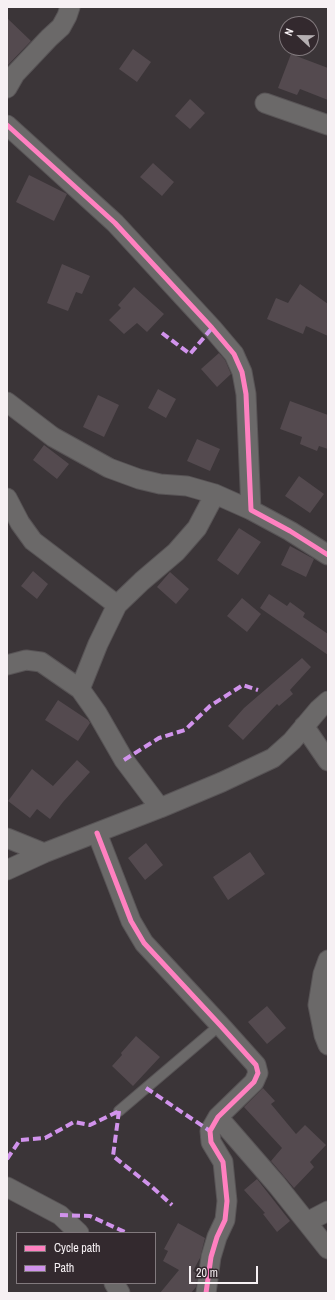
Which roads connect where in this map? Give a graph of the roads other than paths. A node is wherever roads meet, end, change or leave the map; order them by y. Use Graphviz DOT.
graph roads {
  1 [pos="70,7"];
  2 [pos="7,88"];
  3 [pos="265,103"];
  4 [pos="328,125"];
  5 [pos="7,126"];
  6 [pos="7,402"];
  7 [pos="215,494"];
  8 [pos="7,498"];
  9 [pos="251,510"];
  10 [pos="328,555"];
  11 [pos="116,605"];
  12 [pos="7,665"];
  13 [pos="80,689"];
  14 [pos="328,701"];
  15 [pos="304,726"];
  16 [pos="328,761"];
  17 [pos="160,808"];
  18 [pos="97,833"];
  19 [pos="7,838"];
  20 [pos="44,853"];
  21 [pos="7,870"];
  22 [pos="328,960"];
  23 [pos="220,1025"];
  24 [pos="328,1045"];
  25 [pos="119,1111"];
  26 [pos="218,1117"];
  27 [pos="7,1187"];
  28 [pos="328,1211"];
  29 [pos="307,1222"];
  30 [pos="78,1232"];
  31 [pos="328,1249"];
  32 [pos="115,1284"];
  33 [pos="120,1293"];
  34 [pos="206,1293"];
  1 -- 2 [label="street"];
  3 -- 4 [label="street"];
  5 -- 9 [label="street"];
  6 -- 7 [label="street"];
  7 -- 9 [label="street"];
  7 -- 11 [label="street"];
  8 -- 11 [label="street"];
  9 -- 10 [label="street"];
  11 -- 13 [label="street"];
  12 -- 13 [label="street"];
  13 -- 17 [label="street"];
  14 -- 15 [label="street"];
  15 -- 16 [label="street"];
  15 -- 17 [label="street"];
  17 -- 18 [label="street"];
  18 -- 20 [label="street"];
  18 -- 23 [label="street"];
  19 -- 20 [label="street"];
  20 -- 21 [label="street"];
  22 -- 24 [label="street"];
  23 -- 25 [label="lane"];
  23 -- 26 [label="street"];
  26 -- 29 [label="street"];
  26 -- 34 [label="street"];
  27 -- 30 [label="street"];
  28 -- 29 [label="street"];
  29 -- 31 [label="street"];
  32 -- 33 [label="street"];
}
